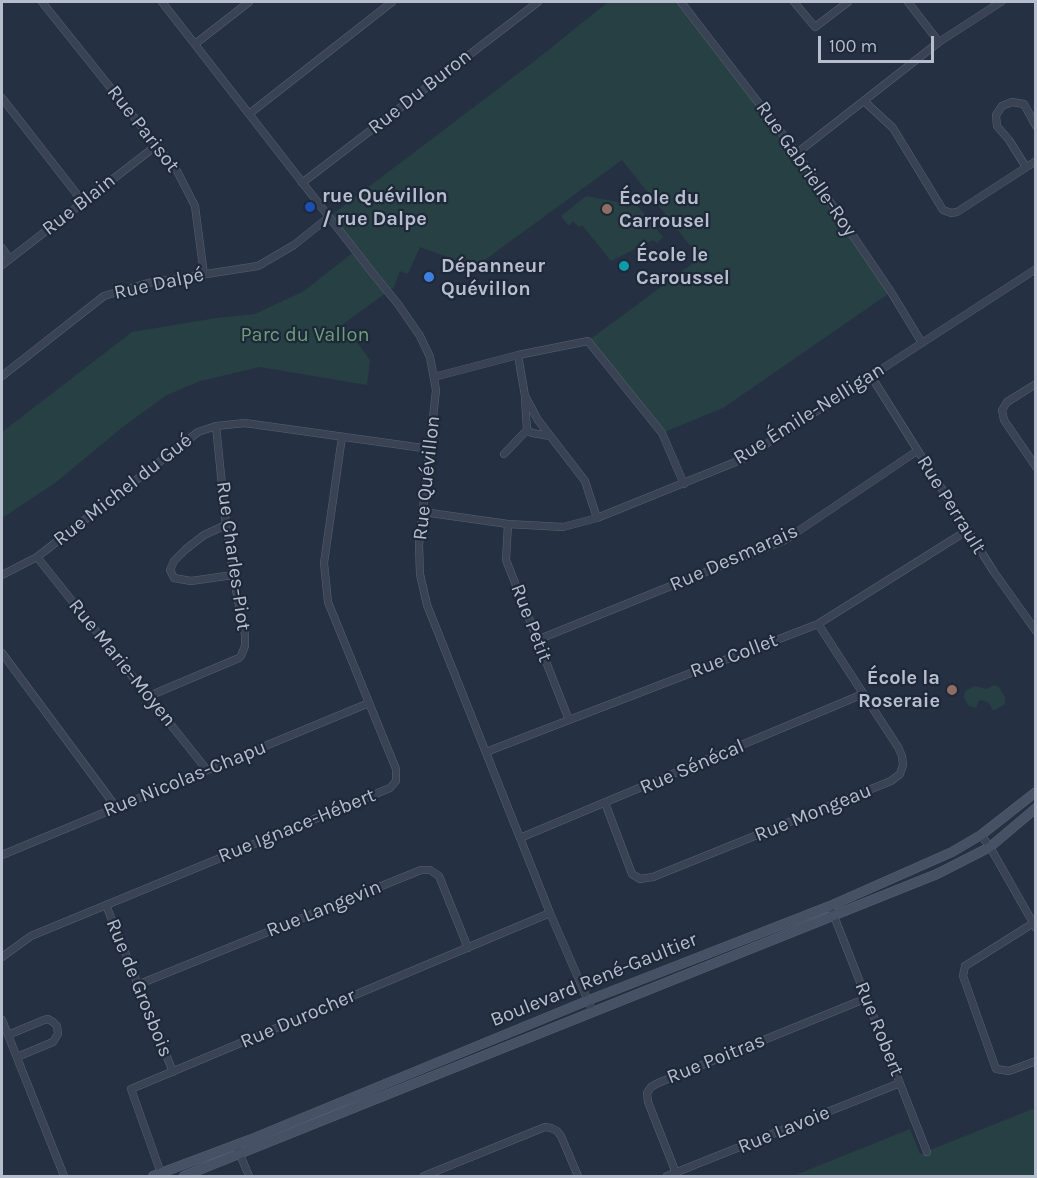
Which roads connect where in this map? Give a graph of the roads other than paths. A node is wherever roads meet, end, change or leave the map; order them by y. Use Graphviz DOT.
graph roads {
  1 [pos="42,2"];
  2 [pos="162,2"];
  3 [pos="249,2"];
  4 [pos="392,2"];
  5 [pos="538,2"];
  6 [pos="681,2"];
  7 [pos="794,2"];
  8 [pos="848,2"];
  9 [pos="908,2"];
  10 [pos="1001,2"];
  11 [pos="939,42"];
  12 [pos="195,44"];
  13 [pos="2,98"];
  14 [pos="864,101"];
  15 [pos="249,114"];
  16 [pos="1035,126"];
  17 [pos="156,145"];
  18 [pos="797,153"];
  19 [pos="1035,161"];
  20 [pos="1026,167"];
  21 [pos="302,183"];
  22 [pos="83,202"];
  23 [pos="329,217"];
  24 [pos="2,248"];
  25 [pos="10,259"];
  26 [pos="2,265"];
  27 [pos="1035,269"];
  28 [pos="204,275"];
  29 [pos="922,343"];
  30 [pos="518,355"];
  31 [pos="2,376"];
  32 [pos="871,376"];
  33 [pos="434,377"];
  34 [pos="1035,384"];
  35 [pos="525,396"];
  36 [pos="216,426"];
  37 [pos="526,430"];
  38 [pos="550,436"];
  39 [pos="342,437"];
  40 [pos="430,449"];
  41 [pos="917,451"];
  42 [pos="504,454"];
  43 [pos="1035,467"];
  44 [pos="684,484"];
  45 [pos="423,512"];
  46 [pos="597,518"];
  47 [pos="508,524"];
  48 [pos="226,525"];
  49 [pos="968,530"];
  50 [pos="37,557"];
  51 [pos="233,574"];
  52 [pos="2,575"];
  53 [pos="818,624"];
  54 [pos="1035,631"];
  55 [pos="537,640"];
  56 [pos="2,653"];
  57 [pos="862,694"];
  58 [pos="149,696"];
  59 [pos="369,703"];
  60 [pos="569,720"];
  61 [pos="486,752"];
  62 [pos="207,770"];
  63 [pos="1035,792"];
  64 [pos="605,803"];
  65 [pos="116,807"];
  66 [pos="1035,808"];
  67 [pos="981,835"];
  68 [pos="520,838"];
  69 [pos="990,847"];
  70 [pos="2,855"];
  71 [pos="106,905"];
  72 [pos="832,911"];
  73 [pos="550,913"];
  74 [pos="1034,926"];
  75 [pos="468,948"];
  76 [pos="2,957"];
  77 [pos="137,985"];
  78 [pos="867,998"];
  79 [pos="589,1000"];
  80 [pos="593,1012"];
  81 [pos="2,1020"];
  82 [pos="8,1035"];
  83 [pos="17,1057"];
  84 [pos="1035,1061"];
  85 [pos="173,1072"];
  86 [pos="900,1083"];
  87 [pos="238,1150"];
  88 [pos="927,1152"];
  89 [pos="676,1173"];
  90 [pos="158,1175"];
  91 [pos="64,1176"];
  92 [pos="184,1176"];
  93 [pos="249,1176"];
  94 [pos="424,1176"];
  95 [pos="578,1176"];
  96 [pos="667,1176"];
  1 -- 17 [label="street, Rue Parisot"];
  2 -- 12 [label="street, Rue Quévillon"];
  3 -- 12 [label="street"];
  4 -- 15 [label="street"];
  5 -- 21 [label="street, Rue Du Buron"];
  6 -- 18 [label="street, Rue Gabrielle-Roy"];
  7 -- 8 [label="street"];
  9 -- 11 [label="street"];
  10 -- 11 [label="street"];
  11 -- 14 [label="street"];
  12 -- 15 [label="street, Rue Quévillon"];
  13 -- 22 [label="street"];
  14 -- 18 [label="street"];
  14 -- 20 [label="street"];
  15 -- 21 [label="street, Rue Quévillon"];
  16 -- 20 [label="street"];
  17 -- 22 [label="street, Rue Blain"];
  17 -- 28 [label="street, Rue Parisot"];
  18 -- 29 [label="street, Rue Gabrielle-Roy"];
  19 -- 20 [label="street"];
  21 -- 23 [label="street, Rue Quévillon"];
  22 -- 25 [label="street, Rue Blain"];
  23 -- 28 [label="street, Rue Dalpé"];
  23 -- 33 [label="street, Rue Quévillon"];
  24 -- 25 [label="street"];
  25 -- 26 [label="street, Rue Blain"];
  27 -- 29 [label="street, Rue Émile-Nelligan"];
  28 -- 31 [label="street, Rue Dalpé"];
  29 -- 32 [label="street, Rue Émile-Nelligan"];
  30 -- 33 [label="street"];
  30 -- 35 [label="street"];
  30 -- 44 [label="street"];
  32 -- 41 [label="street, Rue Perrault"];
  32 -- 44 [label="street, Rue Émile-Nelligan"];
  33 -- 40 [label="street, Rue Quévillon"];
  34 -- 43 [label="street"];
  35 -- 37 [label="street"];
  35 -- 38 [label="street"];
  36 -- 39 [label="street, Rue Michel du Gué"];
  36 -- 48 [label="street, Rue Charles-Piot"];
  36 -- 50 [label="street, Rue Michel du Gué"];
  37 -- 38 [label="street"];
  37 -- 42 [label="street"];
  38 -- 46 [label="street"];
  39 -- 40 [label="street, Rue Michel du Gué"];
  39 -- 59 [label="street, Rue Ignace-Hébert"];
  40 -- 45 [label="street, Rue Quévillon"];
  41 -- 49 [label="street, Rue Perrault"];
  41 -- 55 [label="street, Rue Desmarais"];
  44 -- 46 [label="street, Rue Émile-Nelligan"];
  45 -- 47 [label="street, Rue Émile-Nelligan"];
  45 -- 61 [label="street, Rue Quévillon"];
  46 -- 47 [label="street, Rue Émile-Nelligan"];
  47 -- 55 [label="street, Rue Petit"];
  48 -- 51 [label="street, Rue Charles-Piot"];
  48 -- 51 [label="street"];
  49 -- 53 [label="street, Rue Collet"];
  49 -- 54 [label="street, Rue Perrault"];
  50 -- 52 [label="street, Rue Michel du Gué"];
  50 -- 58 [label="street, Rue Marie-Moyen"];
  51 -- 58 [label="street, Rue Charles-Piot"];
  53 -- 57 [label="street, Rue Mongeau"];
  53 -- 60 [label="street, Rue Collet"];
  55 -- 60 [label="street, Rue Petit"];
  56 -- 65 [label="street"];
  57 -- 64 [label="street, Rue Sénécal"];
  57 -- 64 [label="street, Rue Mongeau"];
  58 -- 62 [label="street, Rue Marie-Moyen"];
  59 -- 62 [label="street, Rue Nicolas-Chapu"];
  59 -- 71 [label="street, Rue Ignace-Hébert"];
  60 -- 61 [label="street, Rue Collet"];
  61 -- 68 [label="street, Rue Quévillon"];
  62 -- 65 [label="street, Rue Nicolas-Chapu"];
  63 -- 67 [label="street, Boulevard René-Gaultier"];
  64 -- 68 [label="street, Rue Sénécal"];
  65 -- 70 [label="street, Rue Nicolas-Chapu"];
  66 -- 69 [label="street, Boulevard René-Gaultier"];
  67 -- 69 [label="street"];
  67 -- 72 [label="street, Boulevard René-Gaultier"];
  68 -- 73 [label="street, Rue Quévillon"];
  69 -- 72 [label="street, Boulevard René-Gaultier"];
  69 -- 74 [label="street"];
  71 -- 76 [label="street, Rue Ignace-Hébert"];
  71 -- 77 [label="street, Rue de Grosbois"];
  72 -- 78 [label="street, Rue Robert"];
  72 -- 79 [label="street, Boulevard René-Gaultier"];
  72 -- 80 [label="street, Boulevard René-Gaultier"];
  73 -- 75 [label="street, Rue Durocher"];
  73 -- 79 [label="street, Rue Quévillon"];
  74 -- 84 [label="street"];
  75 -- 77 [label="street, Rue Langevin"];
  75 -- 85 [label="street, Rue Durocher"];
  77 -- 85 [label="street, Rue de Grosbois"];
  78 -- 86 [label="street, Rue Robert"];
  78 -- 89 [label="street, Rue Poitras"];
  79 -- 80 [label="street, Rue Quévillon"];
  79 -- 87 [label="street, Boulevard René-Gaultier"];
  80 -- 87 [label="street, Boulevard René-Gaultier"];
  81 -- 82 [label="street"];
  82 -- 83 [label="street"];
  82 -- 83 [label="street"];
  83 -- 91 [label="street"];
  85 -- 90 [label="street, Rue Durocher"];
  86 -- 88 [label="street, Rue Robert"];
  86 -- 89 [label="street, Rue Lavoie"];
  87 -- 90 [label="street, Boulevard René-Gaultier"];
  87 -- 92 [label="street, Boulevard René-Gaultier"];
  87 -- 93 [label="street"];
  89 -- 96 [label="street, Rue Lavoie"];
  94 -- 95 [label="street"];
}
